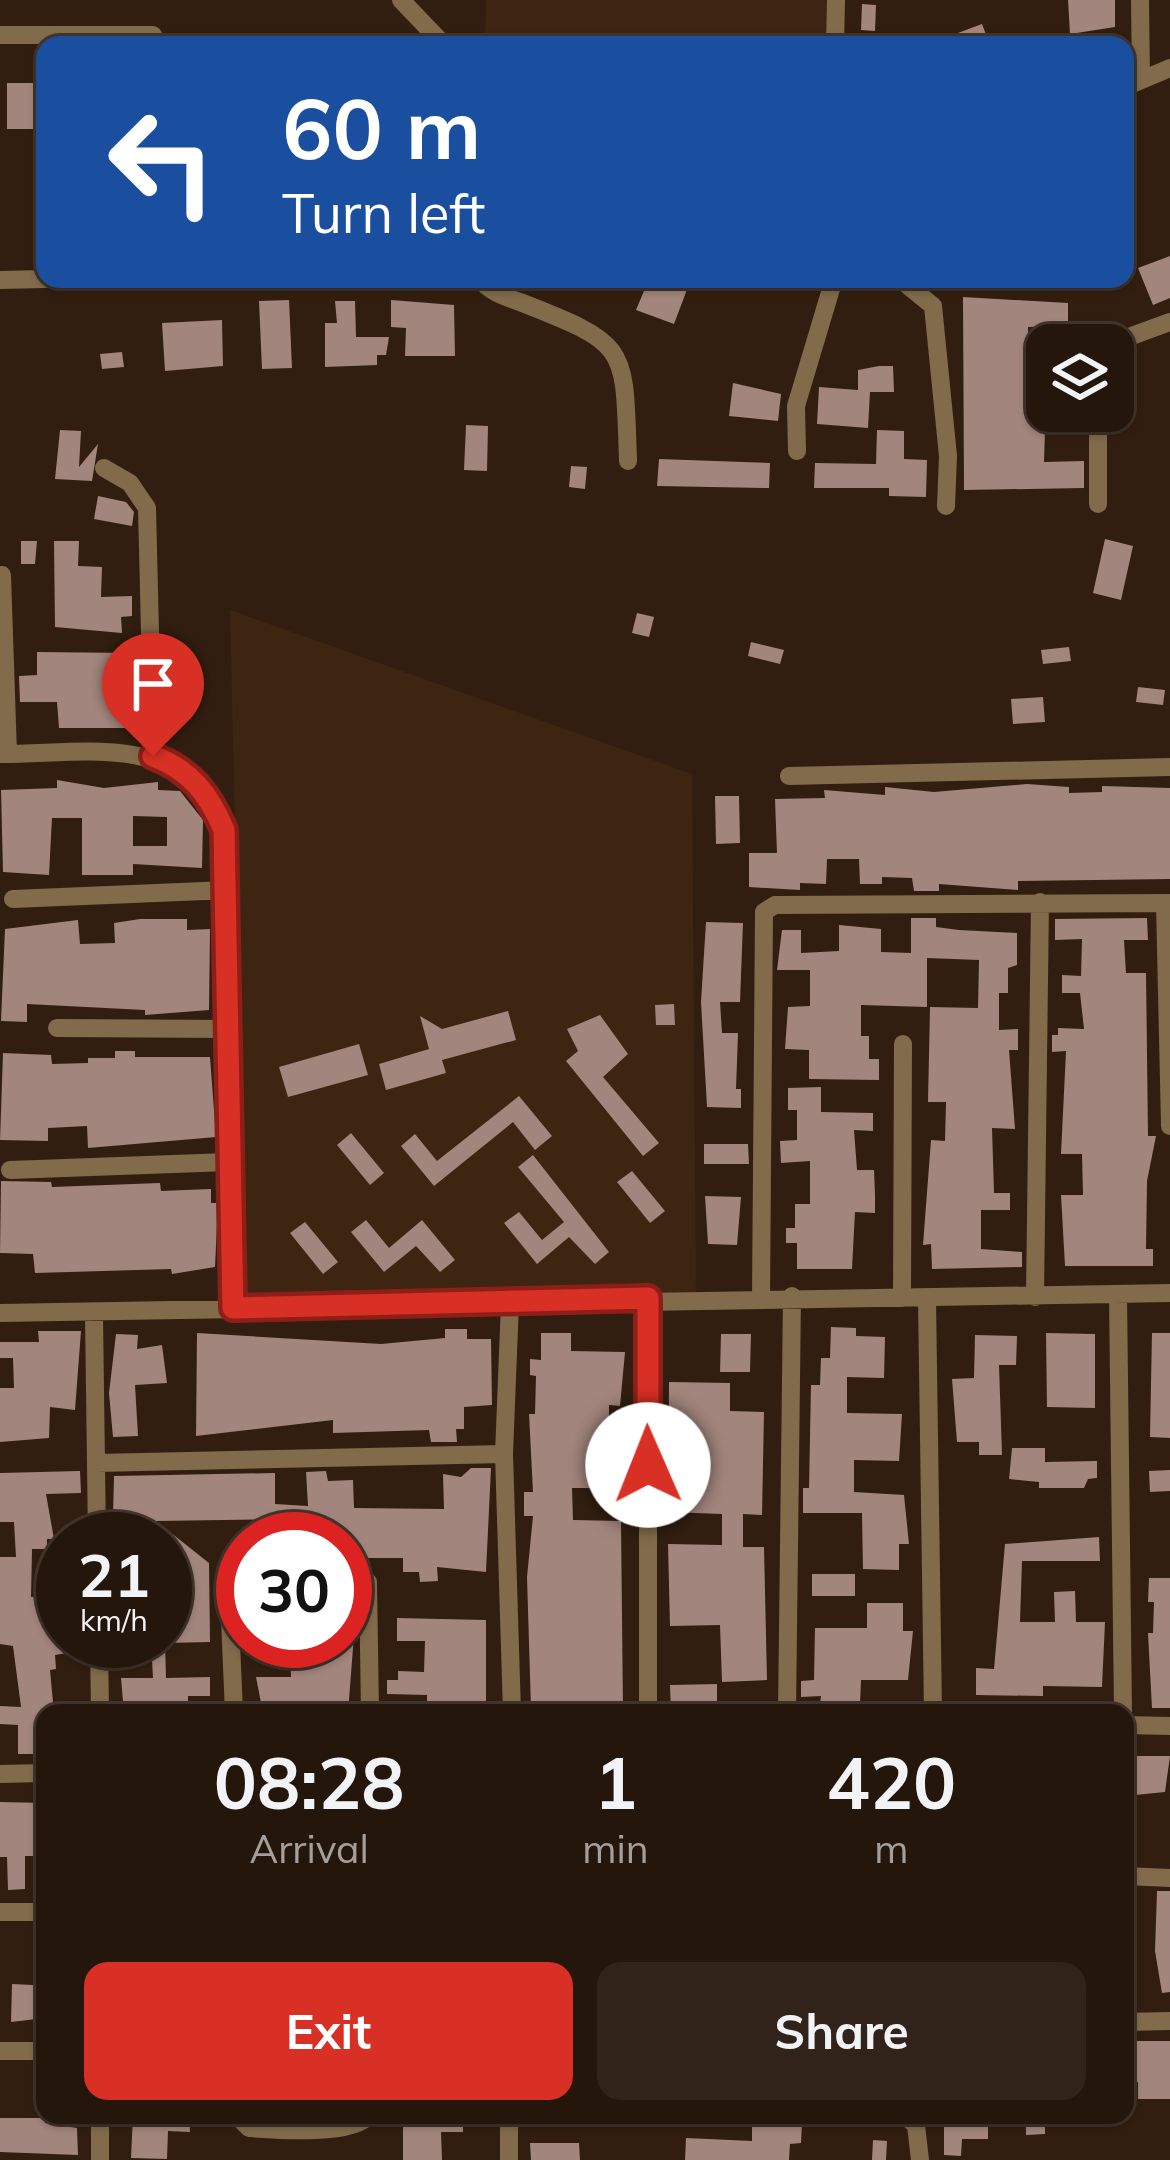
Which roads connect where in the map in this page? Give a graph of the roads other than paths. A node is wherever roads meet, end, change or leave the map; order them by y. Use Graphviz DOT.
graph roads {
  1 [pos="401,0"];
  2 [pos="836,0"];
  3 [pos="1140,0"];
  4 [pos="0,35"];
  5 [pos="153,35"];
  6 [pos="435,36"];
  7 [pos="835,36"];
  8 [pos="1170,68"];
  9 [pos="1134,71"];
  10 [pos="1134,83"];
  11 [pos="36,279"];
  12 [pos="0,280"];
  13 [pos="493,288"];
  14 [pos="831,288"];
  15 [pos="911,288"];
  16 [pos="1170,322"];
  17 [pos="1134,335"];
  18 [pos="1098,432"];
  19 [pos="797,451"];
  20 [pos="628,461"];
  21 [pos="104,468"];
  22 [pos="1098,504"];
  23 [pos="946,506"];
  24 [pos="2,575"];
  25 [pos="4,754"];
  26 [pos="153,756"];
  27 [pos="1170,767"];
  28 [pos="789,776"];
  29 [pos="227,890"];
  30 [pos="14,899"];
  31 [pos="1040,902"];
  32 [pos="1168,903"];
  33 [pos="58,1028"];
  34 [pos="228,1029"];
  35 [pos="903,1044"];
  36 [pos="1170,1126"];
  37 [pos="228,1162"];
  38 [pos="10,1169"];
  39 [pos="1170,1293"];
  40 [pos="1118,1295"];
  41 [pos="793,1296"];
  42 [pos="1035,1297"];
  43 [pos="648,1298"];
  44 [pos="761,1298"];
  45 [pos="902,1298"];
  46 [pos="927,1299"];
  47 [pos="510,1304"];
  48 [pos="233,1308"];
  49 [pos="0,1313"];
  50 [pos="94,1315"];
  51 [pos="504,1454"];
  52 [pos="96,1463"];
  53 [pos="97,1512"];
  54 [pos="99,1668"];
  55 [pos="232,1668"];
  56 [pos="369,1668"];
  57 [pos="100,1704"];
  58 [pos="234,1704"];
  59 [pos="370,1704"];
  60 [pos="512,1704"];
  61 [pos="648,1704"];
  62 [pos="788,1704"];
  63 [pos="933,1704"];
  64 [pos="1123,1704"];
  65 [pos="1134,1725"];
  66 [pos="1170,1726"];
  67 [pos="36,1773"];
  68 [pos="0,1774"];
  69 [pos="1134,1876"];
  70 [pos="1170,1878"];
  71 [pos="0,1912"];
  72 [pos="36,1912"];
  73 [pos="1170,2021"];
  74 [pos="1134,2022"];
  75 [pos="0,2051"];
  76 [pos="36,2051"];
  77 [pos="100,2124"];
  78 [pos="245,2124"];
  79 [pos="358,2124"];
  80 [pos="509,2124"];
  81 [pos="915,2124"];
  82 [pos="100,2160"];
  83 [pos="509,2160"];
  84 [pos="920,2160"];
  1 -- 6 [label="street"];
  2 -- 7 [label="street"];
  3 -- 9 [label="street"];
  4 -- 5 [label="street"];
  8 -- 10 [label="street"];
  11 -- 12 [label="street"];
  13 -- 20 [label="street"];
  14 -- 19 [label="street"];
  15 -- 23 [label="street"];
  16 -- 17 [label="street"];
  18 -- 22 [label="street"];
  21 -- 26 [label="street"];
  24 -- 25 [label="street"];
  25 -- 26 [label="street"];
  26 -- 29 [label="street"];
  27 -- 28 [label="street"];
  29 -- 30 [label="street"];
  29 -- 34 [label="street"];
  31 -- 32 [label="street"];
  31 -- 42 [label="street"];
  31 -- 44 [label="street"];
  32 -- 36 [label="street"];
  33 -- 34 [label="street"];
  34 -- 37 [label="street"];
  35 -- 45 [label="street"];
  37 -- 38 [label="street"];
  37 -- 48 [label="street"];
  39 -- 40 [label="street"];
  40 -- 42 [label="street"];
  40 -- 64 [label="street"];
  41 -- 44 [label="street"];
  41 -- 45 [label="street"];
  41 -- 62 [label="street"];
  42 -- 46 [label="street"];
  43 -- 44 [label="street"];
  43 -- 47 [label="street"];
  43 -- 61 [label="street"];
  45 -- 46 [label="street"];
  46 -- 63 [label="street"];
  47 -- 48 [label="street"];
  47 -- 51 [label="street"];
  48 -- 50 [label="street"];
  49 -- 50 [label="street"];
  50 -- 52 [label="street"];
  51 -- 52 [label="street"];
  51 -- 60 [label="street"];
  52 -- 53 [label="street"];
  54 -- 57 [label="street"];
  55 -- 58 [label="street"];
  56 -- 59 [label="street"];
  65 -- 66 [label="street"];
  67 -- 68 [label="street"];
  69 -- 70 [label="street"];
  71 -- 72 [label="street"];
  73 -- 74 [label="street"];
  75 -- 76 [label="street"];
  77 -- 82 [label="street"];
  78 -- 79 [label="street"];
  80 -- 83 [label="street"];
  81 -- 84 [label="street"];
}
